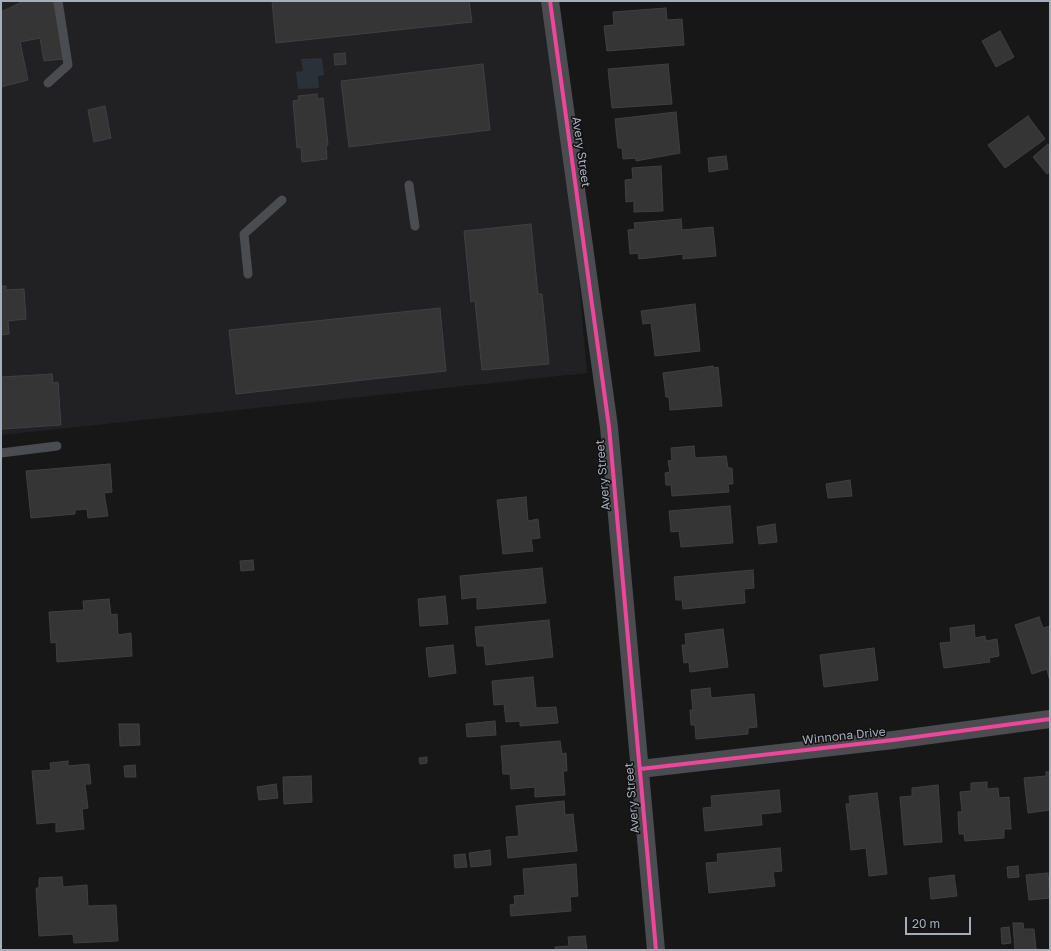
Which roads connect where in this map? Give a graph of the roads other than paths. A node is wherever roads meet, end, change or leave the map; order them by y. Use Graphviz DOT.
graph roads {
  1 [pos="58,1"];
  2 [pos="550,1"];
  3 [pos="48,83"];
  4 [pos="409,185"];
  5 [pos="282,200"];
  6 [pos="415,226"];
  7 [pos="248,274"];
  8 [pos="57,446"];
  9 [pos="1,453"];
  10 [pos="1050,719"];
  11 [pos="640,769"];
  12 [pos="656,950"];
  1 -- 3 [label="lane"];
  2 -- 11 [label="street, Avery Street"];
  4 -- 6 [label="lane"];
  5 -- 7 [label="lane"];
  8 -- 9 [label="lane"];
  10 -- 11 [label="street, Winnona Drive"];
  11 -- 12 [label="street, Avery Street"];
}
